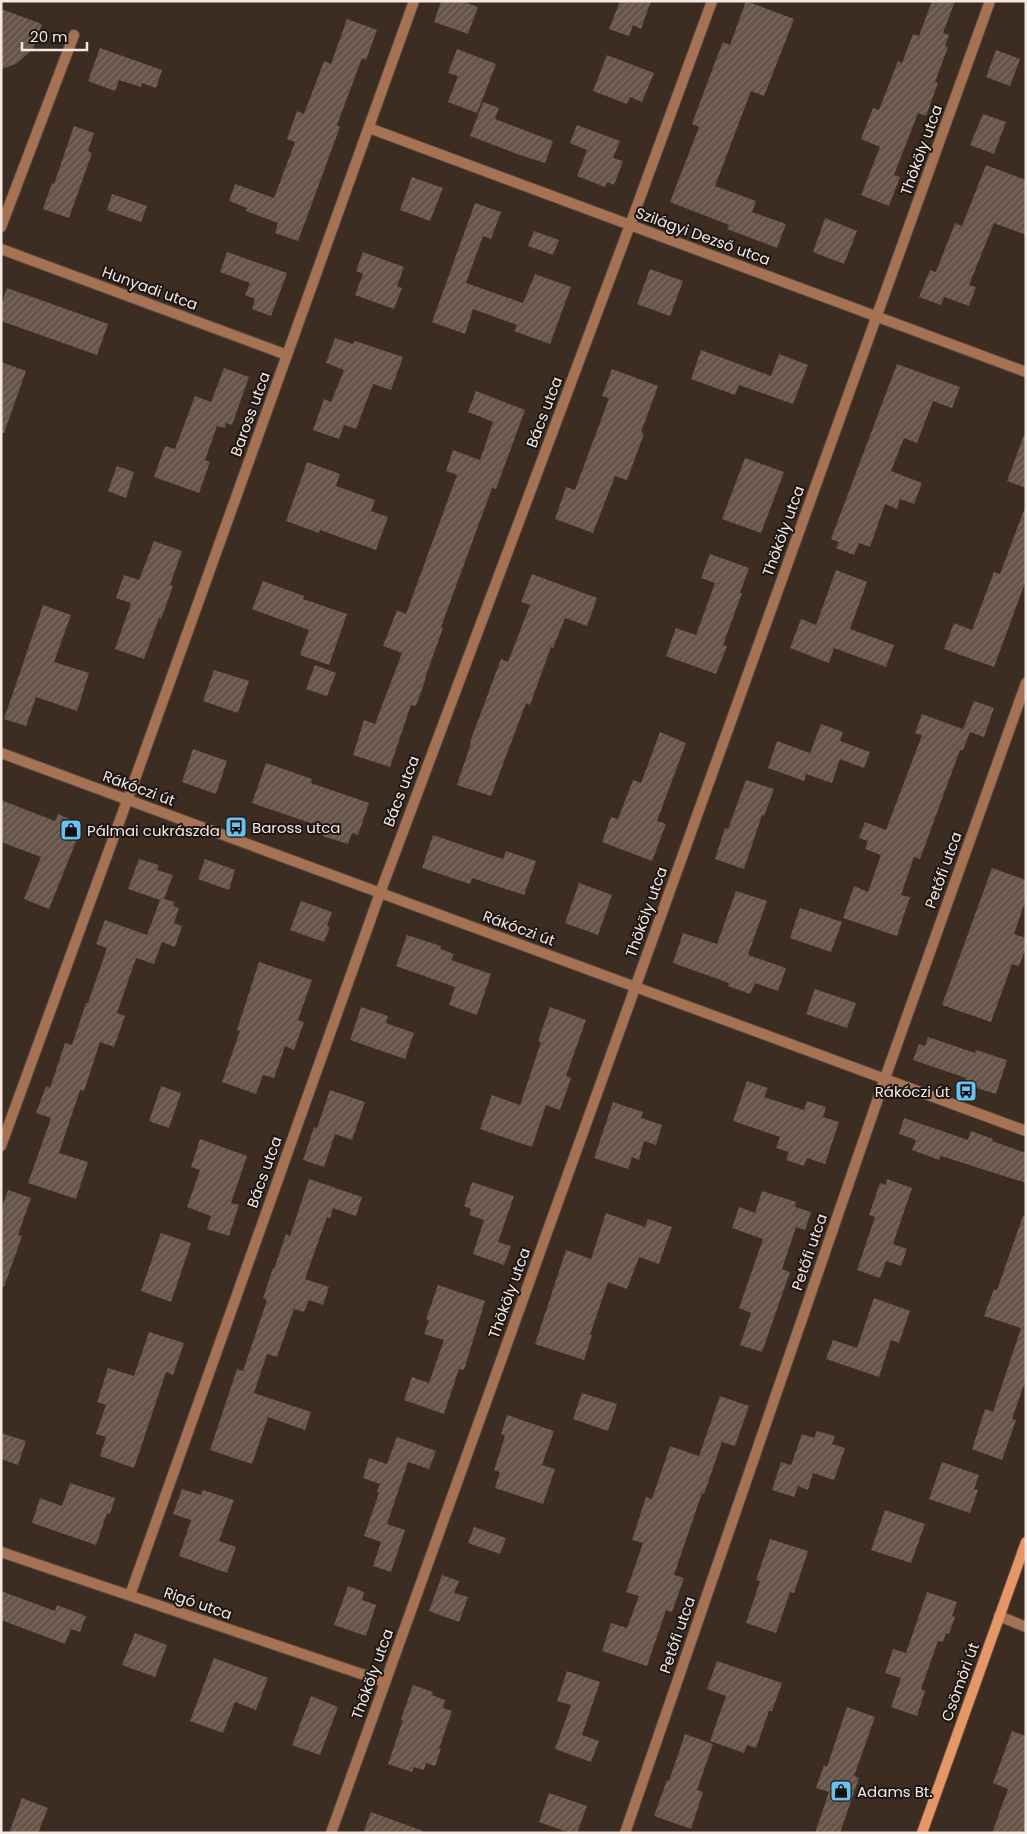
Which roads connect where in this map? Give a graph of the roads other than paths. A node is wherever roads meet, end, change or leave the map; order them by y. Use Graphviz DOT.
graph roads {
  1 [pos="414,1"];
  2 [pos="712,1"];
  3 [pos="990,1"];
  4 [pos="74,35"];
  5 [pos="369,128"];
  6 [pos="630,225"];
  7 [pos="1,227"];
  8 [pos="1,249"];
  9 [pos="877,317"];
  10 [pos="287,355"];
  11 [pos="1026,372"];
  12 [pos="1026,682"];
  13 [pos="1,753"];
  14 [pos="128,800"];
  15 [pos="380,893"];
  16 [pos="635,986"];
  17 [pos="885,1078"];
  18 [pos="1026,1131"];
  19 [pos="1,1146"];
  20 [pos="1026,1542"];
  21 [pos="1,1552"];
  22 [pos="130,1596"];
  23 [pos="999,1616"];
  24 [pos="1026,1627"];
  25 [pos="385,1682"];
  26 [pos="331,1833"];
  27 [pos="625,1833"];
  28 [pos="922,1833"];
  1 -- 5 [label="street, Baross utca"];
  2 -- 6 [label="street, Bács utca"];
  3 -- 9 [label="street, Thököly utca"];
  4 -- 7 [label="street"];
  5 -- 6 [label="street, Szilágyi Dezső utca"];
  5 -- 10 [label="street, Baross utca"];
  6 -- 9 [label="street, Szilágyi Dezső utca"];
  6 -- 15 [label="street, Bács utca"];
  8 -- 10 [label="street, Hunyadi utca"];
  9 -- 11 [label="street, Szilágyi Dezső utca"];
  9 -- 16 [label="street, Thököly utca"];
  10 -- 14 [label="street, Baross utca"];
  12 -- 17 [label="street, Petőfi utca"];
  13 -- 14 [label="street, Rákóczi út"];
  14 -- 15 [label="street, Rákóczi út"];
  14 -- 19 [label="street, Baross utca"];
  15 -- 16 [label="street, Rákóczi út"];
  15 -- 22 [label="street, Bács utca"];
  16 -- 17 [label="street, Rákóczi út"];
  16 -- 25 [label="street, Thököly utca"];
  17 -- 18 [label="street, Rákóczi út"];
  17 -- 27 [label="street, Petőfi utca"];
  20 -- 23 [label="main road, Csömöri út"];
  21 -- 22 [label="street, Rigó utca"];
  22 -- 25 [label="street, Rigó utca"];
  23 -- 24 [label="street"];
  23 -- 28 [label="main road, Csömöri út"];
  25 -- 26 [label="street, Thököly utca"];
}
